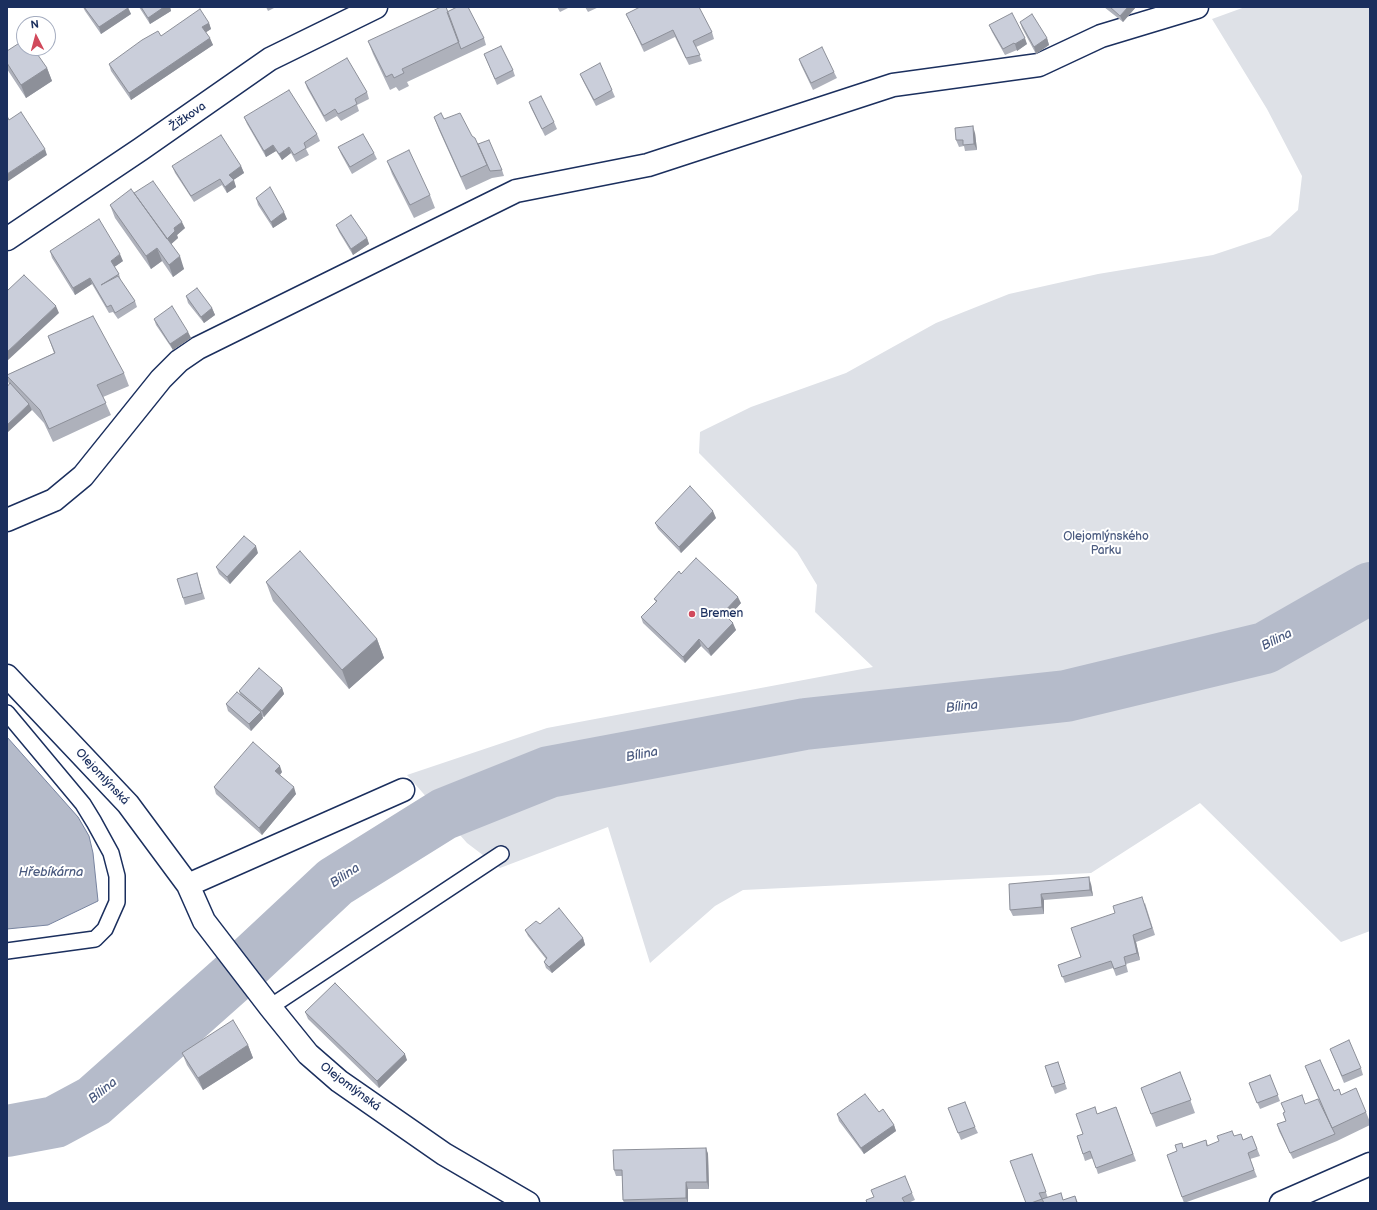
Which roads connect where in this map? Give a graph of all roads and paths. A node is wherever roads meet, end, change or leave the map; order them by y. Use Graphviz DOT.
graph roads {
  1 [pos="376,7"];
  2 [pos="1197,7"];
  3 [pos="7,239"];
  4 [pos="7,520"];
  5 [pos="7,676"];
  6 [pos="7,713"];
  7 [pos="403,790"];
  8 [pos="501,854"];
  9 [pos="188,886"];
  10 [pos="7,951"];
  11 [pos="270,1007"];
  12 [pos="1370,1164"];
  13 [pos="528,1203"];
  14 [pos="1281,1203"];
  1 -- 3 [label="street, Žižkova"];
  2 -- 4 [label="street"];
  5 -- 9 [label="street, Olejomlýnská"];
  6 -- 10 [label="lane"];
  7 -- 9 [label="street"];
  8 -- 11 [label="lane"];
  9 -- 11 [label="street, Olejomlýnská"];
  11 -- 13 [label="street, Olejomlýnská"];
  12 -- 14 [label="street"];
}
